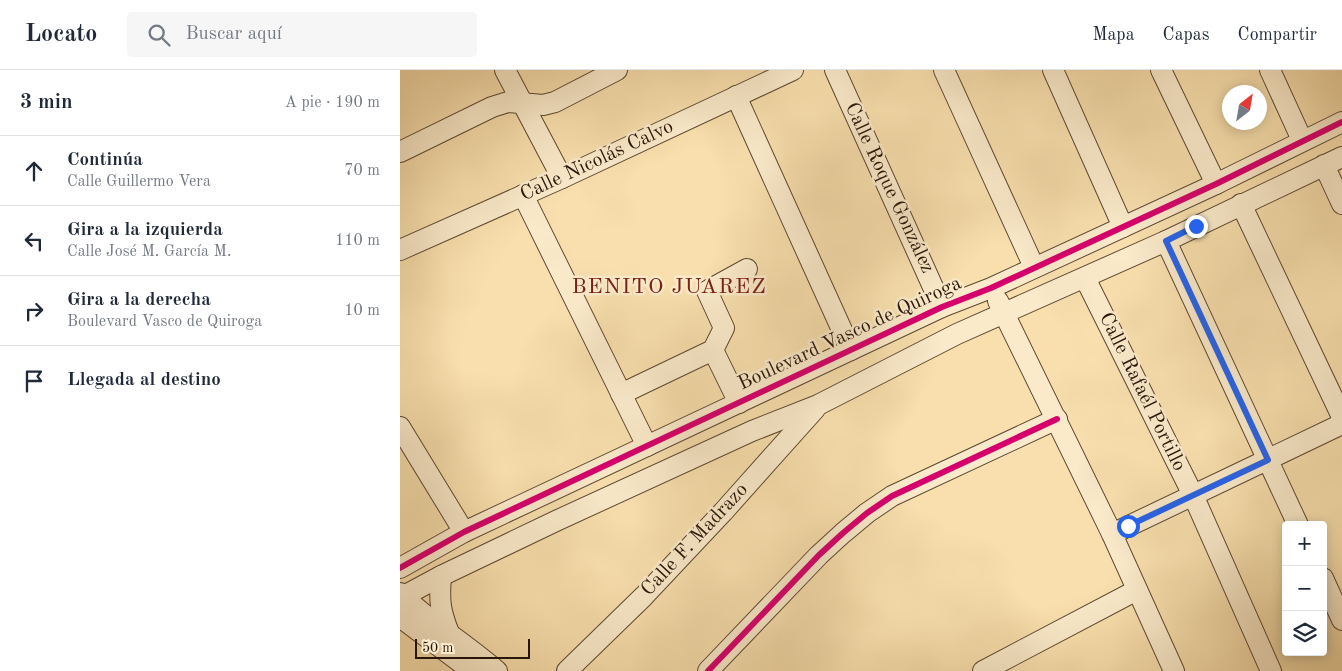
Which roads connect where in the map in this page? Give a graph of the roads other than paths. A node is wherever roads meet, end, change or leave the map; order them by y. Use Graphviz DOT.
graph roads {
  1 [pos="505,70"];
  2 [pos="617,70"];
  3 [pos="793,70"];
  4 [pos="834,70"];
  5 [pos="944,70"];
  6 [pos="1053,70"];
  7 [pos="1161,70"];
  8 [pos="1270,70"];
  9 [pos="736,96"];
  10 [pos="522,103"];
  11 [pos="1342,122"];
  12 [pos="1302,140"];
  13 [pos="400,152"];
  14 [pos="1333,161"];
  15 [pos="562,178"];
  16 [pos="1216,184"];
  17 [pos="524,195"];
  18 [pos="1241,204"];
  19 [pos="1342,204"];
  20 [pos="1123,227"];
  21 [pos="1166,241"];
  22 [pos="400,250"];
  23 [pos="1034,267"];
  24 [pos="747,268"];
  25 [pos="1085,278"];
  26 [pos="991,288"];
  27 [pos="942,307"];
  28 [pos="1005,312"];
  29 [pos="713,350"];
  30 [pos="851,350"];
  31 [pos="621,394"];
  32 [pos="739,403"];
  33 [pos="818,405"];
  34 [pos="1342,417"];
  35 [pos="1057,419"];
  36 [pos="1342,424"];
  37 [pos="400,427"];
  38 [pos="646,446"];
  39 [pos="1268,460"];
  40 [pos="1193,495"];
  41 [pos="1296,521"];
  42 [pos="464,532"];
  43 [pos="1112,534"];
  44 [pos="400,568"];
  45 [pos="442,576"];
  46 [pos="1327,587"];
  47 [pos="1137,590"];
  48 [pos="401,596"];
  49 [pos="400,618"];
  50 [pos="1342,620"];
  51 [pos="449,633"];
  52 [pos="472,671"];
  53 [pos="497,671"];
  54 [pos="567,671"];
  55 [pos="708,671"];
  56 [pos="983,671"];
  57 [pos="1174,671"];
  58 [pos="1271,671"];
  1 -- 10 [label="street"];
  2 -- 10 [label="street"];
  3 -- 9 [label="street, Calle Nicolás Calvo"];
  4 -- 27 [label="street, Calle Roque González"];
  5 -- 23 [label="street"];
  6 -- 20 [label="street"];
  7 -- 16 [label="street"];
  8 -- 12 [label="street"];
  9 -- 15 [label="street, Calle Nicolás Calvo"];
  9 -- 30 [label="street"];
  10 -- 13 [label="street"];
  10 -- 15 [label="street"];
  11 -- 12 [label="street, Boulevard Vasco de Quiroga"];
  12 -- 16 [label="street, Boulevard Vasco de Quiroga"];
  14 -- 18 [label="street"];
  14 -- 19 [label="street"];
  15 -- 17 [label="street, Calle Nicolás Calvo"];
  16 -- 20 [label="street, Boulevard Vasco de Quiroga"];
  17 -- 22 [label="street, Calle Nicolás Calvo"];
  17 -- 31 [label="street"];
  18 -- 21 [label="street"];
  18 -- 34 [label="street"];
  20 -- 23 [label="street, Boulevard Vasco de Quiroga"];
  21 -- 25 [label="street"];
  21 -- 39 [label="street"];
  23 -- 26 [label="street, Boulevard Vasco de Quiroga"];
  24 -- 29 [label="street"];
  25 -- 28 [label="street"];
  25 -- 40 [label="street, Calle Rafaél Portillo"];
  26 -- 27 [label="street, Boulevard Vasco de Quiroga"];
  26 -- 28 [label="street"];
  27 -- 30 [label="street, Boulevard Vasco de Quiroga"];
  28 -- 33 [label="street"];
  28 -- 35 [label="street"];
  29 -- 31 [label="street"];
  29 -- 32 [label="street"];
  30 -- 32 [label="street, Boulevard Vasco de Quiroga"];
  31 -- 38 [label="street"];
  32 -- 38 [label="street, Boulevard Vasco de Quiroga"];
  33 -- 45 [label="street"];
  33 -- 54 [label="street, Calle F. Madrazo"];
  35 -- 43 [label="street"];
  35 -- 55 [label="street"];
  36 -- 39 [label="street"];
  37 -- 42 [label="street"];
  38 -- 42 [label="street, Boulevard Vasco de Quiroga"];
  39 -- 40 [label="street"];
  39 -- 41 [label="street"];
  40 -- 43 [label="street"];
  40 -- 58 [label="street, Calle Rafaél Portillo"];
  42 -- 44 [label="street, Boulevard Vasco de Quiroga"];
  43 -- 47 [label="street"];
  45 -- 48 [label="street"];
  45 -- 51 [label="street"];
  46 -- 50 [label="street"];
  47 -- 56 [label="street"];
  47 -- 57 [label="street"];
  48 -- 51 [label="street"];
  49 -- 52 [label="street"];
  51 -- 53 [label="street"];
}
